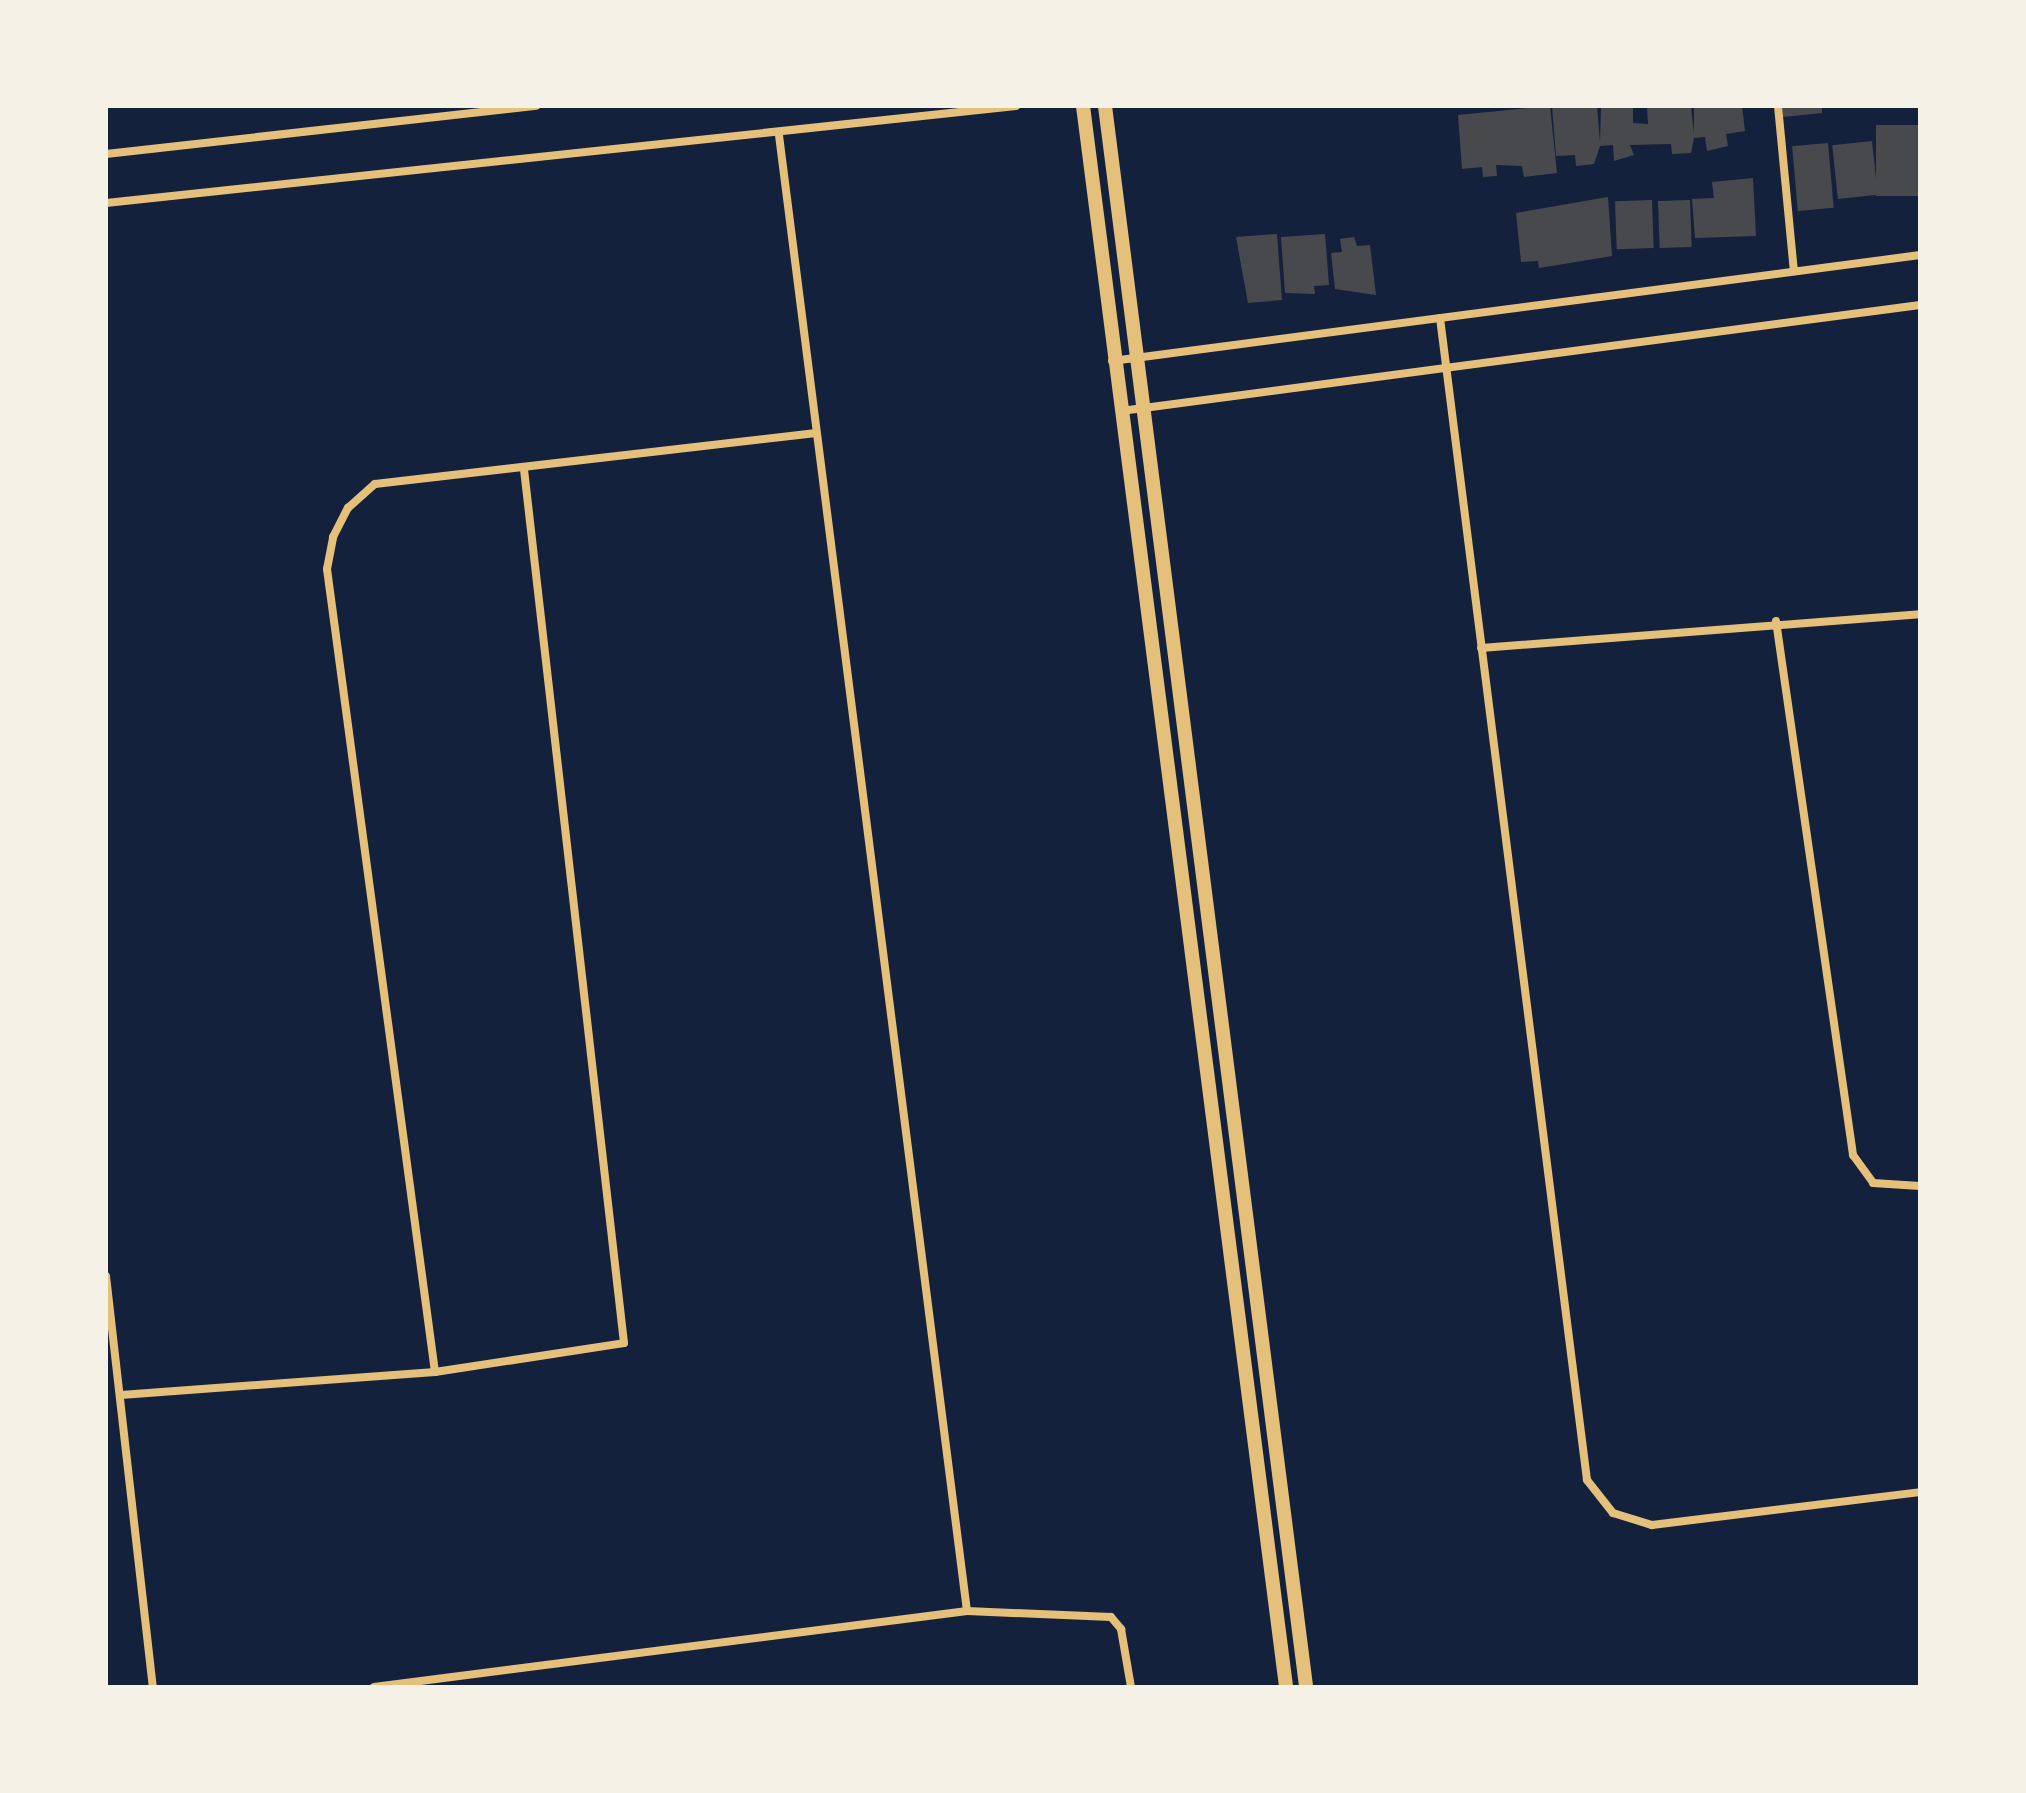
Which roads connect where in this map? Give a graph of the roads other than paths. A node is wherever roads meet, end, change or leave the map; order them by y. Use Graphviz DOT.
graph roads {
  1 [pos="536,106"];
  2 [pos="1016,106"];
  3 [pos="1083,106"];
  4 [pos="1105,106"];
  5 [pos="1778,106"];
  6 [pos="779,136"];
  7 [pos="106,154"];
  8 [pos="106,203"];
  9 [pos="1920,255"];
  10 [pos="1794,271"];
  11 [pos="1920,305"];
  12 [pos="1440,318"];
  13 [pos="1138,353"];
  14 [pos="1112,361"];
  15 [pos="1447,363"];
  16 [pos="1145,403"];
  17 [pos="1121,412"];
  18 [pos="814,433"];
  19 [pos="524,469"];
  20 [pos="1920,614"];
  21 [pos="1776,621"];
  22 [pos="1481,648"];
  23 [pos="1920,1186"];
  24 [pos="106,1276"];
  25 [pos="435,1372"];
  26 [pos="121,1395"];
  27 [pos="1920,1492"];
  28 [pos="967,1611"];
  29 [pos="153,1687"];
  30 [pos="374,1687"];
  31 [pos="1131,1687"];
  32 [pos="1286,1687"];
  33 [pos="1306,1687"];
  1 -- 7 [label="street"];
  2 -- 6 [label="street"];
  3 -- 14 [label="street"];
  4 -- 13 [label="street"];
  5 -- 10 [label="street"];
  6 -- 8 [label="street"];
  6 -- 18 [label="street"];
  9 -- 10 [label="street"];
  10 -- 12 [label="street"];
  11 -- 15 [label="street"];
  12 -- 13 [label="street"];
  12 -- 15 [label="street"];
  13 -- 14 [label="street"];
  13 -- 16 [label="street"];
  14 -- 17 [label="street"];
  15 -- 16 [label="street"];
  15 -- 22 [label="street"];
  16 -- 17 [label="street"];
  16 -- 33 [label="street"];
  17 -- 32 [label="street"];
  18 -- 19 [label="street"];
  18 -- 28 [label="street"];
  19 -- 25 [label="street"];
  19 -- 25 [label="street"];
  20 -- 21 [label="street"];
  21 -- 22 [label="street"];
  21 -- 23 [label="street"];
  22 -- 27 [label="street"];
  24 -- 26 [label="street"];
  25 -- 26 [label="street"];
  26 -- 29 [label="street"];
  28 -- 30 [label="street"];
  28 -- 31 [label="street"];
}
